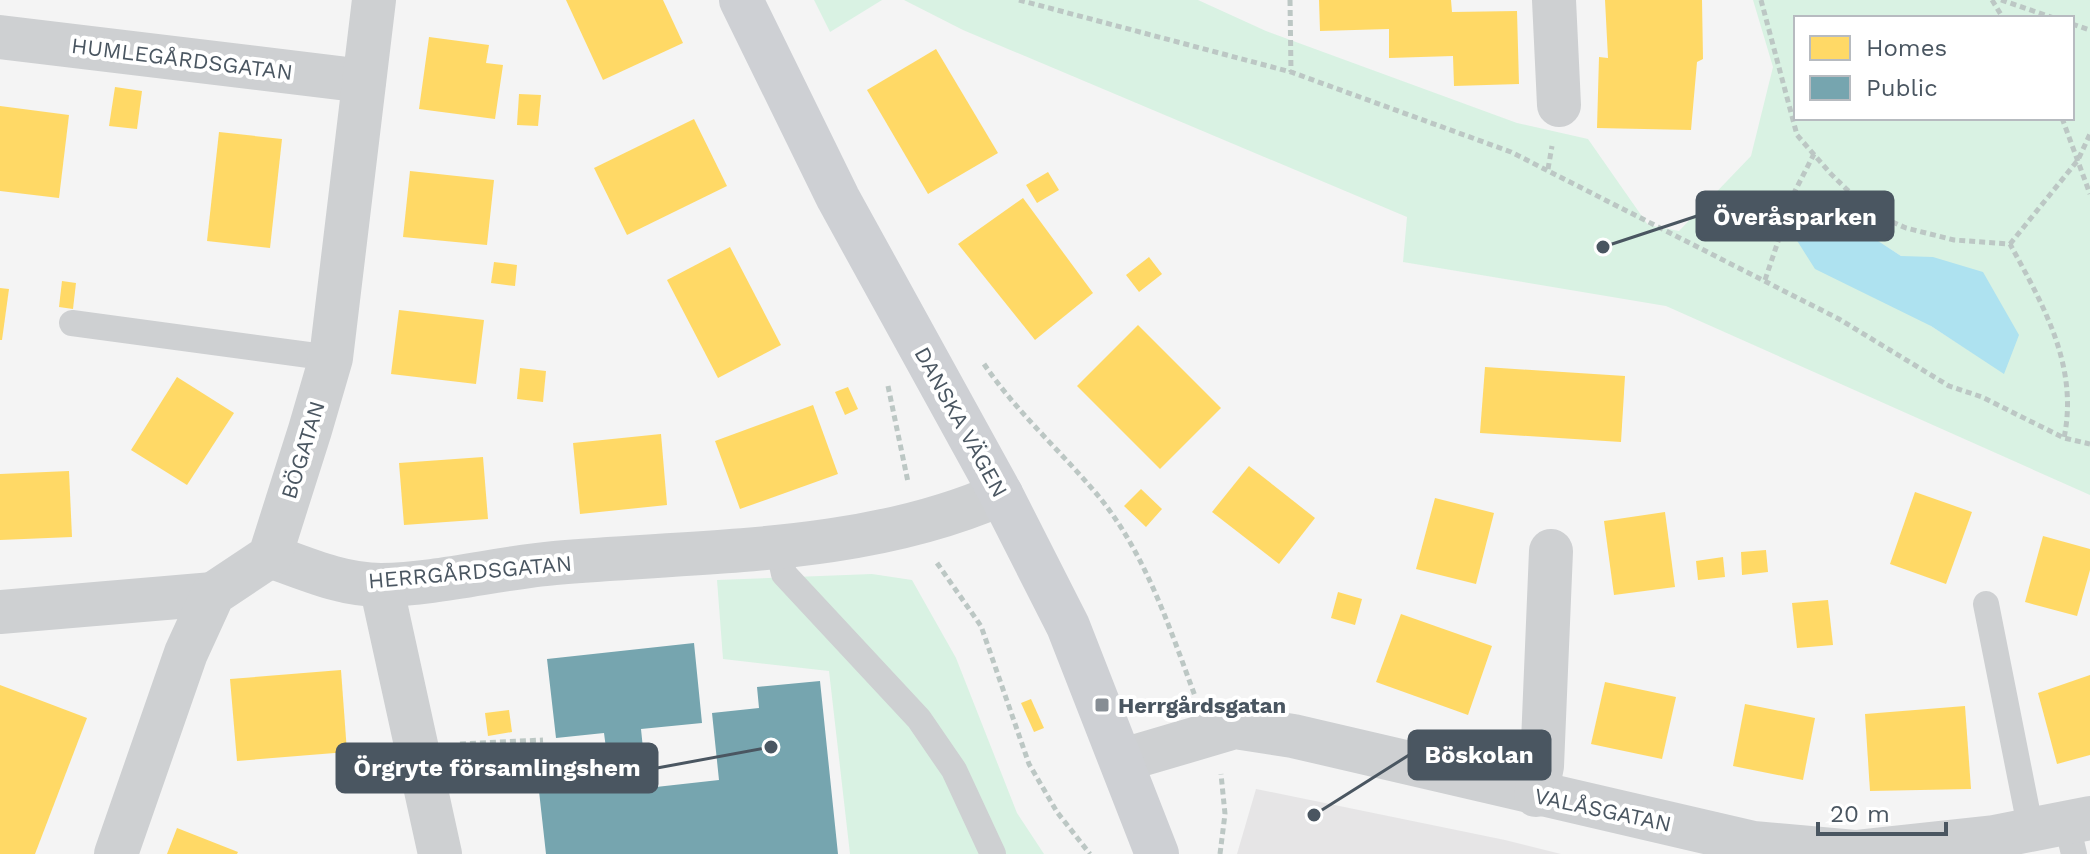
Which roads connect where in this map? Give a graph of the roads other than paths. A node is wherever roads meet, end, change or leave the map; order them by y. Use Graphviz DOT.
graph roads {
  1 [pos="374,0"];
  2 [pos="741,0"];
  3 [pos="1554,0"];
  4 [pos="0,37"];
  5 [pos="364,81"];
  6 [pos="1559,105"];
  7 [pos="72,323"];
  8 [pos="331,358"];
  9 [pos="1001,494"];
  10 [pos="778,546"];
  11 [pos="1551,551"];
  12 [pos="270,556"];
  13 [pos="381,585"];
  14 [pos="213,594"];
  15 [pos="1986,604"];
  16 [pos="0,612"];
  17 [pos="1123,760"];
  18 [pos="1536,795"];
  19 [pos="2066,832"];
  20 [pos="1752,848"];
  21 [pos="116,854"];
  22 [pos="440,854"];
  23 [pos="993,854"];
  24 [pos="1157,854"];
  1 -- 5 [label="street, BÖGATAN"];
  2 -- 9 [label="street, DANSKA VÄGEN"];
  3 -- 6 [label="street"];
  4 -- 5 [label="street, HUMLEGÅRDSGATAN"];
  5 -- 8 [label="street, BÖGATAN"];
  7 -- 8 [label="lane"];
  8 -- 12 [label="street, BÖGATAN"];
  9 -- 10 [label="street, HERRGÅRDSGATAN"];
  9 -- 17 [label="street, DANSKA VÄGEN"];
  10 -- 13 [label="street, HERRGÅRDSGATAN"];
  10 -- 23 [label="lane"];
  11 -- 18 [label="street"];
  12 -- 13 [label="street, HERRGÅRDSGATAN"];
  12 -- 14 [label="street"];
  13 -- 22 [label="street"];
  14 -- 16 [label="street"];
  14 -- 21 [label="street"];
  15 -- 19 [label="lane"];
  17 -- 18 [label="street, VALÅSGATAN"];
  17 -- 24 [label="street, DANSKA VÄGEN"];
  18 -- 20 [label="street, VALÅSGATAN"];
  19 -- 20 [label="street, VALÅSGATAN"];
}
